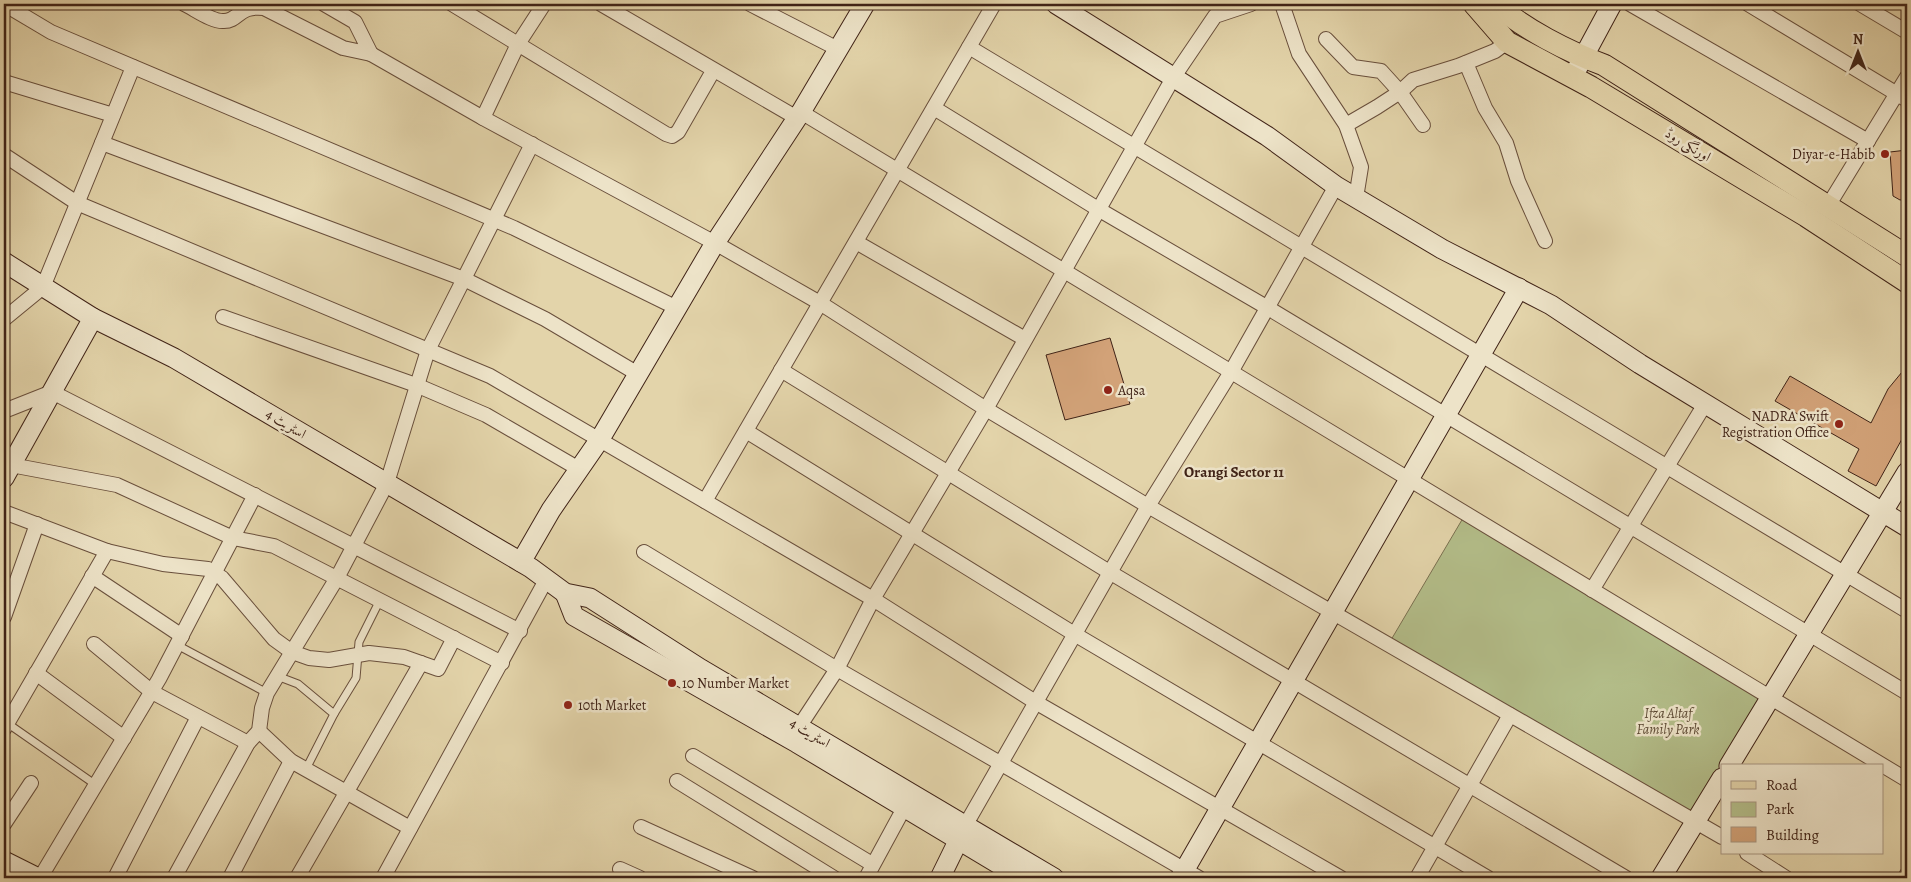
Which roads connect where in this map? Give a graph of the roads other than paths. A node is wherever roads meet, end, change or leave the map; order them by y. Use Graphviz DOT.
graph roads {
  1 [pos="4,4"];
  2 [pos="184,4"];
  3 [pos="324,4"];
  4 [pos="452,4"];
  5 [pos="544,4"];
  6 [pos="601,4"];
  7 [pos="753,4"];
  8 [pos="865,4"];
  9 [pos="994,4"];
  10 [pos="1056,4"];
  11 [pos="1212,4"];
  12 [pos="1251,4"];
  13 [pos="1282,4"];
  14 [pos="1474,4"];
  15 [pos="1496,4"];
  16 [pos="1612,4"];
  17 [pos="1630,4"];
  18 [pos="1748,4"];
  19 [pos="1860,4"];
  20 [pos="1224,13"];
  21 [pos="1907,32"];
  22 [pos="1326,38"];
  23 [pos="1507,42"];
  24 [pos="518,44"];
  25 [pos="969,48"];
  26 [pos="838,49"];
  27 [pos="371,54"];
  28 [pos="1584,58"];
  29 [pos="1466,63"];
  30 [pos="133,67"];
  31 [pos="714,71"];
  32 [pos="1573,77"];
  33 [pos="1907,77"];
  34 [pos="1173,78"];
  35 [pos="4,82"];
  36 [pos="1400,92"];
  37 [pos="1902,97"];
  38 [pos="934,108"];
  39 [pos="113,115"];
  40 [pos="799,115"];
  41 [pos="483,118"];
  42 [pos="1346,125"];
  43 [pos="1423,125"];
  44 [pos="1868,141"];
  45 [pos="102,143"];
  46 [pos="532,144"];
  47 [pos="1134,146"];
  48 [pos="4,155"];
  49 [pos="897,169"];
  50 [pos="1336,186"];
  51 [pos="1356,198"];
  52 [pos="78,203"];
  53 [pos="1828,206"];
  54 [pos="1098,209"];
  55 [pos="493,219"];
  56 [pos="1544,241"];
  57 [pos="856,242"];
  58 [pos="715,243"];
  59 [pos="1302,246"];
  60 [pos="1907,256"];
  61 [pos="4,262"];
  62 [pos="1063,270"];
  63 [pos="464,278"];
  64 [pos="1907,282"];
  65 [pos="43,287"];
  66 [pos="1519,288"];
  67 [pos="820,303"];
  68 [pos="677,308"];
  69 [pos="1268,308"];
  70 [pos="223,317"];
  71 [pos="93,318"];
  72 [pos="4,319"];
  73 [pos="1025,339"];
  74 [pos="428,350"];
  75 [pos="1480,356"];
  76 [pos="781,370"];
  77 [pos="1231,372"];
  78 [pos="638,374"];
  79 [pos="416,385"];
  80 [pos="52,392"];
  81 [pos="1705,404"];
  82 [pos="986,409"];
  83 [pos="4,411"];
  84 [pos="1445,416"];
  85 [pos="746,431"];
  86 [pos="600,439"];
  87 [pos="1666,467"];
  88 [pos="579,469"];
  89 [pos="7,472"];
  90 [pos="1907,472"];
  91 [pos="948,473"];
  92 [pos="1409,480"];
  93 [pos="387,483"];
  94 [pos="255,495"];
  95 [pos="705,501"];
  96 [pos="1148,506"];
  97 [pos="4,512"];
  98 [pos="1883,513"];
  99 [pos="37,524"];
  100 [pos="1630,527"];
  101 [pos="1907,527"];
  102 [pos="913,533"];
  103 [pos="233,538"];
  104 [pos="354,545"];
  105 [pos="107,551"];
  106 [pos="644,552"];
  107 [pos="521,562"];
  108 [pos="1111,572"];
  109 [pos="215,574"];
  110 [pos="1846,574"];
  111 [pos="92,576"];
  112 [pos="337,578"];
  113 [pos="546,580"];
  114 [pos="1592,590"];
  115 [pos="565,593"];
  116 [pos="873,599"];
  117 [pos="380,600"];
  118 [pos="1907,611"];
  119 [pos="1332,613"];
  120 [pos="4,617"];
  121 [pos="520,631"];
  122 [pos="1076,634"];
  123 [pos="1809,635"];
  124 [pos="454,638"];
  125 [pos="180,641"];
  126 [pos="94,644"];
  127 [pos="292,652"];
  128 [pos="358,655"];
  129 [pos="421,663"];
  130 [pos="502,663"];
  131 [pos="837,669"];
  132 [pos="36,673"];
  133 [pos="277,676"];
  134 [pos="1293,681"];
  135 [pos="152,692"];
  136 [pos="267,693"];
  137 [pos="1907,693"];
  138 [pos="1771,698"];
  139 [pos="1036,703"];
  140 [pos="334,714"];
  141 [pos="1510,715"];
  142 [pos="198,716"];
  143 [pos="5,726"];
  144 [pos="799,727"];
  145 [pos="259,731"];
  146 [pos="124,738"];
  147 [pos="1258,741"];
  148 [pos="248,743"];
  149 [pos="693,756"];
  150 [pos="291,761"];
  151 [pos="1002,762"];
  152 [pos="1730,764"];
  153 [pos="1880,764"];
  154 [pos="1884,766"];
  155 [pos="306,769"];
  156 [pos="1721,780"];
  157 [pos="1907,780"];
  158 [pos="677,781"];
  159 [pos="31,783"];
  160 [pos="96,785"];
  161 [pos="1469,786"];
  162 [pos="346,792"];
  163 [pos="904,808"];
  164 [pos="1220,808"];
  165 [pos="1696,821"];
  166 [pos="4,824"];
  167 [pos="641,826"];
  168 [pos="410,828"];
  169 [pos="962,833"];
  170 [pos="1721,836"];
  171 [pos="1435,846"];
  172 [pos="1749,854"];
  173 [pos="4,861"];
  174 [pos="872,864"];
  175 [pos="620,869"];
  176 [pos="1907,874"];
  177 [pos="1188,875"];
  178 [pos="32,877"];
  179 [pos="115,878"];
  180 [pos="174,878"];
  181 [pos="230,878"];
  182 [pos="297,878"];
  183 [pos="383,878"];
  184 [pos="640,878"];
  185 [pos="753,878"];
  186 [pos="834,878"];
  187 [pos="866,878"];
  188 [pos="940,878"];
  189 [pos="1022,878"];
  190 [pos="1054,878"];
  191 [pos="1341,878"];
  192 [pos="1417,878"];
  193 [pos="1488,878"];
  194 [pos="1626,878"];
  195 [pos="1661,878"];
  196 [pos="1786,878"];
  197 [pos="1904,878"];
  1 -- 30 [label="street"];
  2 -- 27 [label="street"];
  3 -- 27 [label="street"];
  4 -- 24 [label="street"];
  5 -- 24 [label="street"];
  6 -- 31 [label="street"];
  7 -- 26 [label="street"];
  8 -- 26 [label="street"];
  9 -- 25 [label="street"];
  10 -- 34 [label="street"];
  11 -- 20 [label="street"];
  12 -- 20 [label="street"];
  13 -- 42 [label="street"];
  14 -- 23 [label="main road, اورنگی روڈ"];
  15 -- 28 [label="main road, اورنگی روڈ"];
  16 -- 28 [label="street"];
  17 -- 44 [label="street"];
  18 -- 37 [label="street"];
  19 -- 21 [label="street"];
  20 -- 34 [label="street"];
  22 -- 36 [label="street"];
  23 -- 29 [label="street"];
  23 -- 32 [label="main road, اورنگی روڈ"];
  24 -- 31 [label="street"];
  24 -- 41 [label="street"];
  25 -- 38 [label="street"];
  25 -- 47 [label="street"];
  26 -- 40 [label="street"];
  27 -- 41 [label="street"];
  28 -- 32 [label="street"];
  28 -- 53 [label="main road, اورنگی روڈ"];
  29 -- 36 [label="street"];
  29 -- 56 [label="street"];
  30 -- 39 [label="street"];
  30 -- 55 [label="street"];
  31 -- 40 [label="street"];
  32 -- 64 [label="main road, اورنگی روڈ"];
  33 -- 37 [label="street"];
  34 -- 47 [label="street"];
  34 -- 50 [label="street"];
  35 -- 39 [label="street"];
  36 -- 42 [label="street"];
  36 -- 43 [label="street"];
  37 -- 44 [label="street"];
  38 -- 49 [label="street"];
  38 -- 54 [label="street"];
  39 -- 45 [label="street"];
  40 -- 49 [label="street"];
  40 -- 58 [label="street"];
  41 -- 46 [label="street"];
  42 -- 51 [label="street"];
  44 -- 53 [label="street"];
  45 -- 52 [label="street"];
  45 -- 63 [label="street"];
  46 -- 55 [label="street"];
  46 -- 58 [label="street"];
  47 -- 54 [label="street"];
  47 -- 59 [label="street"];
  48 -- 52 [label="street"];
  49 -- 57 [label="street"];
  49 -- 62 [label="street"];
  50 -- 51 [label="street"];
  50 -- 59 [label="street"];
  51 -- 66 [label="street"];
  52 -- 65 [label="street"];
  52 -- 74 [label="street"];
  53 -- 60 [label="main road, اورنگی روڈ"];
  54 -- 62 [label="street"];
  54 -- 69 [label="street"];
  55 -- 63 [label="street"];
  55 -- 68 [label="street"];
  57 -- 67 [label="street"];
  57 -- 73 [label="street"];
  58 -- 67 [label="street"];
  58 -- 68 [label="street"];
  59 -- 69 [label="street"];
  59 -- 75 [label="street"];
  61 -- 65 [label="street, اسٹریٹ 4"];
  62 -- 73 [label="street"];
  62 -- 77 [label="street"];
  63 -- 74 [label="street"];
  63 -- 78 [label="street"];
  65 -- 71 [label="street, اسٹریٹ 4"];
  65 -- 72 [label="street"];
  66 -- 75 [label="street"];
  66 -- 81 [label="street"];
  67 -- 76 [label="street"];
  67 -- 82 [label="street"];
  68 -- 78 [label="street"];
  69 -- 77 [label="street"];
  69 -- 84 [label="street"];
  70 -- 79 [label="street"];
  71 -- 80 [label="street"];
  71 -- 93 [label="street, اسٹریٹ 4"];
  73 -- 82 [label="street"];
  74 -- 79 [label="street"];
  74 -- 86 [label="street"];
  75 -- 84 [label="street"];
  75 -- 87 [label="street"];
  76 -- 85 [label="street"];
  76 -- 91 [label="street"];
  77 -- 92 [label="street"];
  77 -- 96 [label="street"];
  78 -- 86 [label="street"];
  79 -- 88 [label="street"];
  79 -- 93 [label="street"];
  80 -- 83 [label="street"];
  80 -- 89 [label="street"];
  80 -- 94 [label="street"];
  81 -- 87 [label="street"];
  81 -- 98 [label="street"];
  82 -- 91 [label="street"];
  82 -- 96 [label="street"];
  84 -- 92 [label="street"];
  84 -- 100 [label="street"];
  85 -- 95 [label="street"];
  85 -- 102 [label="street"];
  86 -- 88 [label="street"];
  86 -- 95 [label="street"];
  87 -- 100 [label="street"];
  87 -- 110 [label="street"];
  88 -- 107 [label="street"];
  89 -- 103 [label="street"];
  90 -- 98 [label="street"];
  91 -- 102 [label="street"];
  91 -- 108 [label="street"];
  92 -- 114 [label="street"];
  92 -- 119 [label="street"];
  93 -- 104 [label="street"];
  93 -- 107 [label="street, اسٹریٹ 4"];
  94 -- 103 [label="street"];
  94 -- 104 [label="street"];
  95 -- 116 [label="street"];
  96 -- 108 [label="street"];
  96 -- 119 [label="street"];
  97 -- 99 [label="street"];
  98 -- 101 [label="street"];
  98 -- 110 [label="street"];
  99 -- 105 [label="street"];
  99 -- 120 [label="street"];
  100 -- 114 [label="street"];
  100 -- 123 [label="street"];
  102 -- 116 [label="street"];
  102 -- 122 [label="street"];
  103 -- 109 [label="street"];
  103 -- 112 [label="street"];
  104 -- 112 [label="street"];
  104 -- 121 [label="street"];
  105 -- 109 [label="street"];
  105 -- 111 [label="street"];
  106 -- 131 [label="street"];
  107 -- 113 [label="street, اسٹریٹ 4"];
  108 -- 122 [label="street"];
  108 -- 134 [label="street"];
  109 -- 125 [label="street"];
  109 -- 127 [label="street"];
  110 -- 118 [label="street"];
  110 -- 123 [label="street"];
  111 -- 125 [label="street"];
  111 -- 132 [label="street"];
  112 -- 117 [label="street"];
  112 -- 127 [label="street"];
  113 -- 115 [label="street, اسٹریٹ 4"];
  113 -- 121 [label="street"];
  114 -- 138 [label="street"];
  115 -- 144 [label="street, اسٹریٹ 4"];
  115 -- 163 [label="street, اسٹریٹ 4"];
  116 -- 131 [label="street"];
  116 -- 139 [label="street"];
  117 -- 124 [label="street"];
  117 -- 128 [label="lane"];
  119 -- 134 [label="street"];
  119 -- 141 [label="street"];
  121 -- 130 [label="street"];
  122 -- 139 [label="street"];
  122 -- 147 [label="street"];
  123 -- 137 [label="street"];
  123 -- 138 [label="street"];
  124 -- 129 [label="street"];
  124 -- 130 [label="street"];
  125 -- 135 [label="street"];
  125 -- 136 [label="lane"];
  126 -- 135 [label="street"];
  127 -- 128 [label="street"];
  127 -- 133 [label="street"];
  128 -- 129 [label="street"];
  128 -- 140 [label="lane"];
  129 -- 162 [label="street"];
  130 -- 168 [label="street"];
  131 -- 144 [label="street"];
  131 -- 151 [label="street"];
  132 -- 143 [label="street"];
  132 -- 146 [label="street"];
  133 -- 136 [label="street"];
  133 -- 140 [label="lane"];
  134 -- 147 [label="street"];
  134 -- 161 [label="street"];
  135 -- 142 [label="street"];
  135 -- 146 [label="street"];
  136 -- 145 [label="street"];
  138 -- 152 [label="street"];
  138 -- 153 [label="street"];
  139 -- 151 [label="street"];
  139 -- 164 [label="street"];
  140 -- 155 [label="lane"];
  141 -- 161 [label="street"];
  141 -- 165 [label="street"];
  142 -- 148 [label="street"];
  142 -- 179 [label="street"];
  143 -- 160 [label="lane"];
  144 -- 169 [label="street, اسٹریٹ 4"];
  145 -- 148 [label="street"];
  145 -- 150 [label="street"];
  146 -- 160 [label="street"];
  147 -- 164 [label="street"];
  147 -- 171 [label="street"];
  148 -- 180 [label="street"];
  149 -- 174 [label="street"];
  150 -- 155 [label="street"];
  150 -- 181 [label="street"];
  151 -- 169 [label="street"];
  151 -- 177 [label="street"];
  154 -- 157 [label="street"];
  155 -- 162 [label="street"];
  156 -- 165 [label="street"];
  158 -- 186 [label="street"];
  159 -- 166 [label="street"];
  160 -- 178 [label="street"];
  161 -- 171 [label="street"];
  161 -- 194 [label="street"];
  162 -- 168 [label="street"];
  162 -- 182 [label="street"];
  163 -- 169 [label="street, اسٹریٹ 4"];
  163 -- 174 [label="street"];
  164 -- 177 [label="street"];
  164 -- 191 [label="street"];
  165 -- 170 [label="street"];
  165 -- 195 [label="street"];
  167 -- 185 [label="street"];
  168 -- 183 [label="street"];
  169 -- 188 [label="street"];
  169 -- 189 [label="street, اسٹریٹ 4"];
  169 -- 190 [label="street, اسٹریٹ 4"];
  171 -- 192 [label="street"];
  171 -- 193 [label="street"];
  172 -- 196 [label="street"];
  173 -- 178 [label="street"];
  174 -- 187 [label="street"];
  175 -- 184 [label="street"];
  176 -- 197 [label="street"];
}
